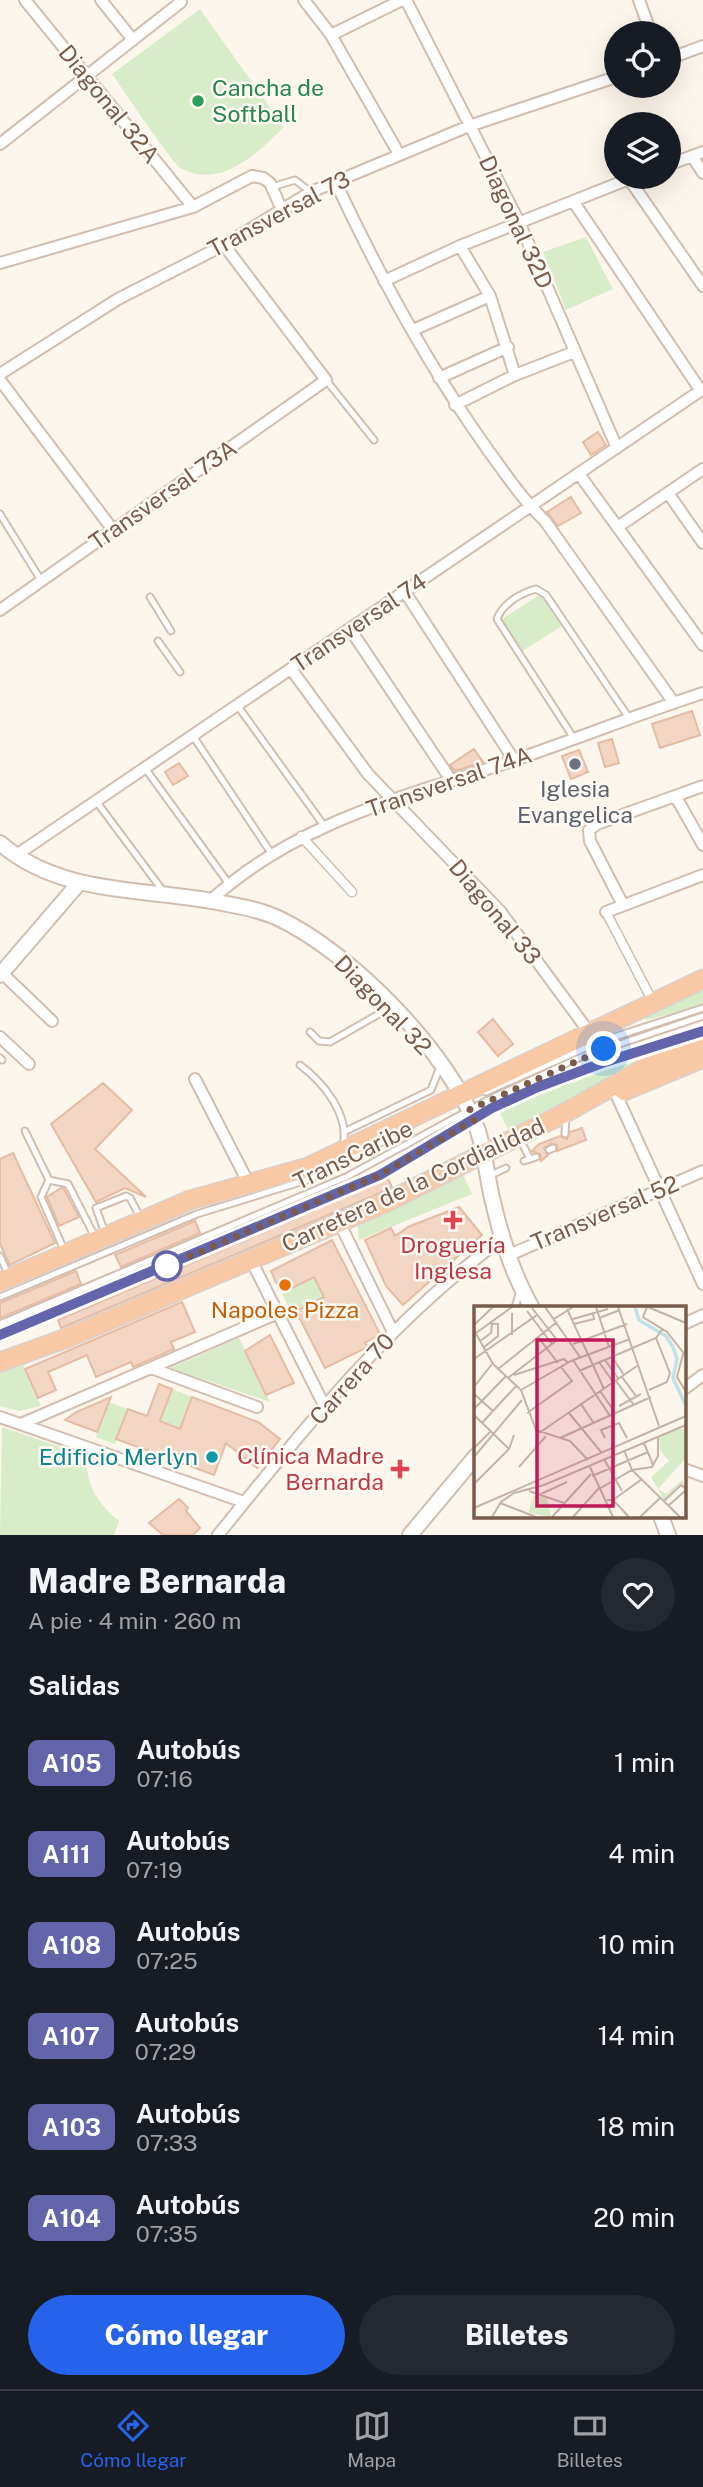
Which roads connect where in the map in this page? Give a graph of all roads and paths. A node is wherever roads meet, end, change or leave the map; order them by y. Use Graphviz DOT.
graph roads {
  1 [pos="25,0"];
  2 [pos="101,0"];
  3 [pos="179,0"];
  4 [pos="304,0"];
  5 [pos="404,0"];
  6 [pos="639,0"];
  7 [pos="647,21"];
  8 [pos="331,36"];
  9 [pos="132,40"];
  10 [pos="703,46"];
  11 [pos="681,54"];
  12 [pos="87,76"];
  13 [pos="604,81"];
  14 [pos="469,126"];
  15 [pos="0,144"];
  16 [pos="399,154"];
  17 [pos="697,154"];
  18 [pos="703,173"];
  19 [pos="335,181"];
  20 [pos="272,187"];
  21 [pos="604,189"];
  22 [pos="638,189"];
  23 [pos="311,192"];
  24 [pos="573,201"];
  25 [pos="193,207"];
  26 [pos="282,210"];
  27 [pos="519,222"];
  28 [pos="224,245"];
  29 [pos="460,246"];
  30 [pos="0,262"];
  31 [pos="384,281"];
  32 [pos="703,286"];
  33 [pos="490,296"];
  34 [pos="413,330"];
  35 [pos="508,347"];
  36 [pos="573,352"];
  37 [pos="0,374"];
  38 [pos="515,375"];
  39 [pos="439,378"];
  40 [pos="0,380"];
  41 [pos="326,380"];
  42 [pos="702,390"];
  43 [pos="455,405"];
  44 [pos="374,440"];
  45 [pos="617,448"];
  46 [pos="703,469"];
  47 [pos="579,474"];
  48 [pos="668,493"];
  49 [pos="530,507"];
  50 [pos="0,514"];
  51 [pos="619,526"];
  52 [pos="113,530"];
  53 [pos="703,543"];
  54 [pos="42,582"];
  55 [pos="405,592"];
  56 [pos="150,597"];
  57 [pos="0,610"];
  58 [pos="350,629"];
  59 [pos="171,631"];
  60 [pos="158,640"];
  61 [pos="703,645"];
  62 [pos="291,669"];
  63 [pos="180,672"];
  64 [pos="703,693"];
  65 [pos="674,703"];
  66 [pos="237,705"];
  67 [pos="629,718"];
  68 [pos="193,735"];
  69 [pos="573,737"];
  70 [pos="514,760"];
  71 [pos="145,768"];
  72 [pos="451,780"];
  73 [pos="703,786"];
  74 [pos="676,797"];
  75 [pos="393,799"];
  76 [pos="96,801"];
  77 [pos="325,827"];
  78 [pos="301,836"];
  79 [pos="0,843"];
  80 [pos="703,845"];
  81 [pos="271,853"];
  82 [pos="15,856"];
  83 [pos="703,875"];
  84 [pos="79,883"];
  85 [pos="229,884"];
  86 [pos="352,892"];
  87 [pos="167,896"];
  88 [pos="210,901"];
  89 [pos="623,905"];
  90 [pos="606,912"];
  91 [pos="1,974"];
  92 [pos="703,979"];
  93 [pos="654,1003"];
  94 [pos="392,1007"];
  95 [pos="703,1008"];
  96 [pos="703,1016"];
  97 [pos="52,1021"];
  98 [pos="703,1031"];
  99 [pos="310,1032"];
  100 [pos="589,1032"];
  101 [pos="0,1037"];
  102 [pos="703,1043"];
  103 [pos="703,1058"];
  104 [pos="29,1064"];
  105 [pos="300,1065"];
  106 [pos="441,1065"];
  107 [pos="195,1079"];
  108 [pos="616,1094"];
  109 [pos="467,1106"];
  110 [pos="565,1113"];
  111 [pos="25,1131"];
  112 [pos="346,1131"];
  113 [pos="518,1134"];
  114 [pos="565,1134"];
  115 [pos="342,1151"];
  116 [pos="483,1152"];
  117 [pos="530,1159"];
  118 [pos="506,1168"];
  119 [pos="703,1171"];
  120 [pos="488,1176"];
  121 [pos="49,1180"];
  122 [pos="249,1184"];
  123 [pos="660,1190"];
  124 [pos="142,1221"];
  125 [pos="339,1222"];
  126 [pos="102,1238"];
  127 [pos="502,1239"];
  128 [pos="66,1254"];
  129 [pos="0,1256"];
  130 [pos="507,1256"];
  131 [pos="251,1260"];
  132 [pos="5,1280"];
  133 [pos="703,1284"];
  134 [pos="521,1287"];
  135 [pos="0,1297"];
  136 [pos="514,1306"];
  137 [pos="531,1306"];
  138 [pos="278,1313"];
  139 [pos="703,1315"];
  140 [pos="686,1323"];
  141 [pos="0,1324"];
  142 [pos="393,1332"];
  143 [pos="0,1335"];
  144 [pos="0,1362"];
  145 [pos="151,1368"];
  146 [pos="703,1375"];
  147 [pos="686,1388"];
  148 [pos="325,1406"];
  149 [pos="257,1407"];
  150 [pos="0,1417"];
  151 [pos="21,1424"];
  152 [pos="474,1457"];
  153 [pos="686,1470"];
  154 [pos="703,1477"];
  155 [pos="244,1502"];
  156 [pos="662,1518"];
  157 [pos="218,1535"];
  158 [pos="410,1535"];
  159 [pos="668,1535"];
  1 -- 12 [label="street, Diagonal 32A"];
  2 -- 9 [label="street"];
  3 -- 9 [label="street"];
  4 -- 8 [label="street"];
  5 -- 8 [label="street"];
  5 -- 14 [label="street, Diagonal 32D"];
  6 -- 7 [label="street"];
  8 -- 16 [label="street"];
  9 -- 12 [label="street"];
  10 -- 11 [label="street"];
  12 -- 15 [label="street"];
  12 -- 25 [label="street, Diagonal 32A"];
  13 -- 14 [label="street, Transversal 73"];
  14 -- 16 [label="street, Transversal 73"];
  14 -- 27 [label="street, Diagonal 32D"];
  16 -- 19 [label="street, Transversal 73"];
  17 -- 18 [label="street"];
  19 -- 23 [label="street, Transversal 73"];
  19 -- 31 [label="street"];
  20 -- 23 [label="lane"];
  20 -- 25 [label="street"];
  20 -- 26 [label="street"];
  21 -- 24 [label="street"];
  22 -- 32 [label="street"];
  23 -- 26 [label="street, Transversal 73"];
  24 -- 27 [label="street"];
  24 -- 42 [label="street"];
  25 -- 30 [label="street"];
  26 -- 28 [label="street, Transversal 73"];
  27 -- 29 [label="street"];
  27 -- 36 [label="street, Diagonal 32D"];
  28 -- 37 [label="street, Transversal 73"];
  28 -- 41 [label="street"];
  29 -- 31 [label="street"];
  29 -- 33 [label="street"];
  31 -- 34 [label="street"];
  33 -- 34 [label="street"];
  33 -- 35 [label="street"];
  34 -- 39 [label="street"];
  35 -- 38 [label="street"];
  35 -- 39 [label="street"];
  36 -- 38 [label="street"];
  36 -- 45 [label="street, Diagonal 32D"];
  38 -- 43 [label="street"];
  39 -- 43 [label="street"];
  40 -- 52 [label="street"];
  41 -- 44 [label="lane"];
  41 -- 52 [label="street, Transversal 73A"];
  42 -- 45 [label="street, Transversal 74"];
  43 -- 49 [label="street"];
  45 -- 47 [label="street, Transversal 74"];
  46 -- 48 [label="street"];
  47 -- 49 [label="street, Transversal 74"];
  47 -- 51 [label="street"];
  48 -- 51 [label="street"];
  48 -- 53 [label="street"];
  49 -- 55 [label="street, Transversal 74"];
  49 -- 65 [label="street"];
  50 -- 54 [label="lane"];
  51 -- 61 [label="street"];
  52 -- 54 [label="street, Transversal 73A"];
  54 -- 57 [label="street, Transversal 73A"];
  55 -- 58 [label="street, Transversal 74"];
  55 -- 70 [label="street"];
  56 -- 59 [label="lane"];
  58 -- 62 [label="street, Transversal 74"];
  58 -- 72 [label="street"];
  60 -- 63 [label="lane"];
  62 -- 66 [label="street, Transversal 74"];
  62 -- 75 [label="street, Diagonal 33"];
  64 -- 65 [label="street, Transversal 74A"];
  65 -- 67 [label="street, Transversal 74A"];
  66 -- 68 [label="street, Transversal 74"];
  66 -- 77 [label="lane"];
  67 -- 69 [label="street, Transversal 74A"];
  67 -- 69 [label="lane"];
  68 -- 71 [label="street, Transversal 74"];
  68 -- 81 [label="lane"];
  69 -- 70 [label="street, Transversal 74A"];
  70 -- 72 [label="street, Transversal 74A"];
  71 -- 76 [label="street, Transversal 74"];
  71 -- 85 [label="lane"];
  72 -- 75 [label="street, Transversal 74A"];
  73 -- 74 [label="street"];
  74 -- 80 [label="street"];
  74 -- 89 [label="street"];
  75 -- 77 [label="street, Transversal 74A"];
  75 -- 100 [label="street, Diagonal 33"];
  76 -- 82 [label="street, Transversal 74"];
  76 -- 87 [label="lane"];
  77 -- 78 [label="street, Transversal 74A"];
  78 -- 81 [label="street, Transversal 74A"];
  78 -- 86 [label="street"];
  79 -- 82 [label="street, Diagonal 32"];
  81 -- 85 [label="street, Transversal 74A"];
  82 -- 84 [label="street, Diagonal 32"];
  83 -- 89 [label="street"];
  84 -- 87 [label="street, Diagonal 32"];
  84 -- 91 [label="street"];
  85 -- 88 [label="street, Transversal 74A"];
  87 -- 88 [label="street, Diagonal 32"];
  88 -- 94 [label="street, Diagonal 32"];
  89 -- 90 [label="street"];
  90 -- 93 [label="street"];
  91 -- 97 [label="street"];
  92 -- 93 [label="highway"];
  93 -- 100 [label="highway"];
  94 -- 99 [label="lane"];
  94 -- 106 [label="street, Diagonal 32"];
  95 -- 109 [label="lane, TransCaribe"];
  96 -- 109 [label="lane, TransCaribe"];
  98 -- 109 [label="lane, TransCaribe"];
  100 -- 109 [label="highway"];
  101 -- 104 [label="street"];
  102 -- 110 [label="highway, Carretera de la Cordialidad"];
  103 -- 108 [label="highway"];
  105 -- 112 [label="lane"];
  106 -- 109 [label="street, Diagonal 32"];
  106 -- 112 [label="lane"];
  107 -- 122 [label="street"];
  108 -- 110 [label="highway"];
  108 -- 123 [label="street"];
  109 -- 115 [label="highway"];
  109 -- 116 [label="street, Diagonal 32"];
  109 -- 135 [label="lane, TransCaribe"];
  109 -- 141 [label="lane, TransCaribe"];
  109 -- 143 [label="lane, TransCaribe"];
  110 -- 113 [label="highway, Carretera de la Cordialidad"];
  110 -- 114 [label="lane"];
  111 -- 121 [label="lane"];
  112 -- 115 [label="lane"];
  113 -- 116 [label="highway, Carretera de la Cordialidad"];
  113 -- 117 [label="lane"];
  115 -- 122 [label="highway"];
  116 -- 120 [label="street, Diagonal 32"];
  116 -- 125 [label="highway, Carretera de la Cordialidad"];
  118 -- 120 [label="lane"];
  119 -- 123 [label="street, Transversal 52"];
  120 -- 127 [label="street, Diagonal 32"];
  121 -- 126 [label="lane"];
  121 -- 128 [label="lane"];
  122 -- 124 [label="highway"];
  123 -- 130 [label="street, Transversal 52"];
  123 -- 133 [label="street"];
  124 -- 126 [label="highway"];
  124 -- 126 [label="lane"];
  125 -- 131 [label="highway, Carretera de la Cordialidad"];
  125 -- 142 [label="street"];
  126 -- 128 [label="highway"];
  127 -- 130 [label="street, Diagonal 32"];
  127 -- 142 [label="street, Carrera 70"];
  128 -- 132 [label="highway"];
  129 -- 132 [label="lane"];
  130 -- 134 [label="street, Diagonal 32"];
  131 -- 138 [label="street"];
  131 -- 144 [label="highway, Carretera de la Cordialidad"];
  134 -- 136 [label="lane"];
  134 -- 137 [label="street, Diagonal 32"];
  138 -- 145 [label="street"];
  138 -- 148 [label="street"];
  139 -- 140 [label="street"];
  142 -- 148 [label="street, Carrera 70"];
  145 -- 149 [label="street"];
  145 -- 151 [label="street"];
  146 -- 147 [label="street"];
  148 -- 155 [label="street, Carrera 70"];
  150 -- 151 [label="street"];
  151 -- 155 [label="street"];
  152 -- 158 [label="street"];
  153 -- 154 [label="street"];
  155 -- 157 [label="street, Carrera 70"];
  156 -- 159 [label="street"];
}
